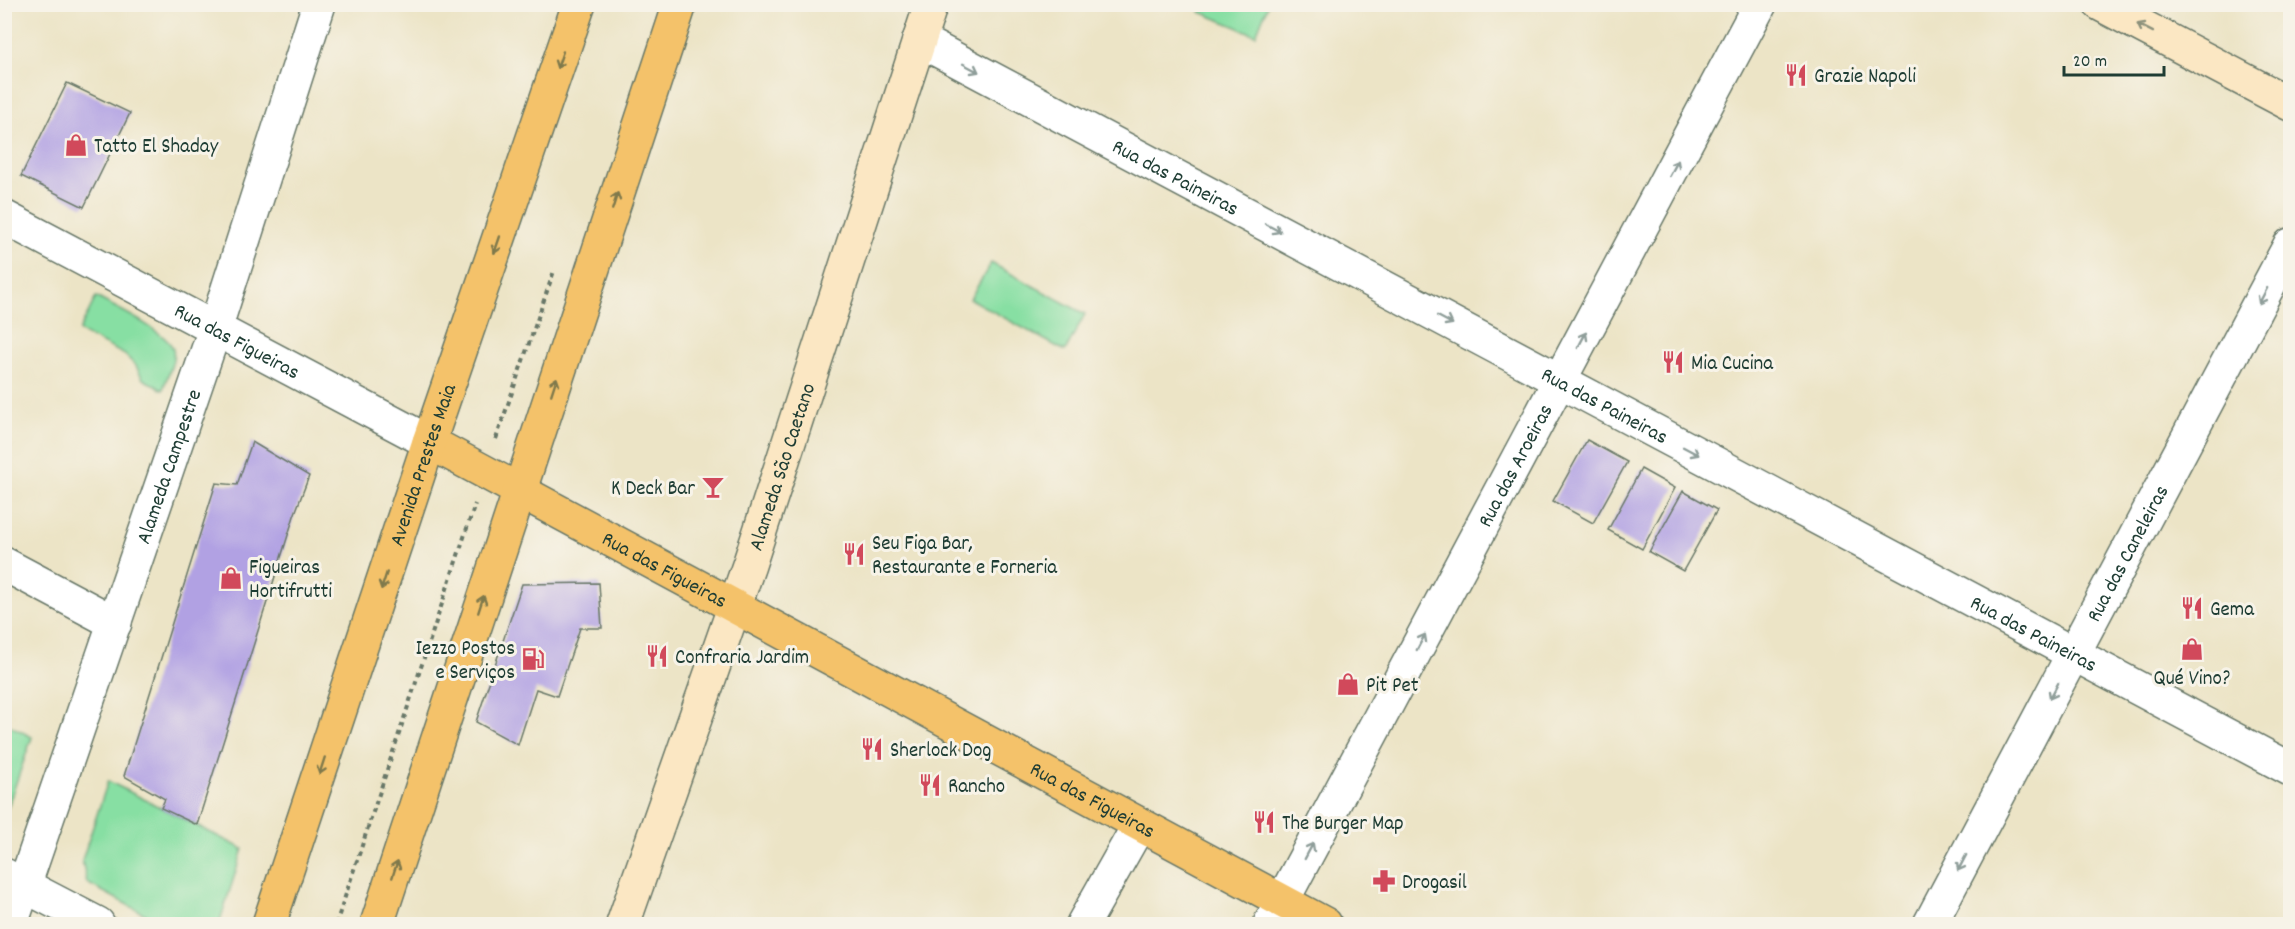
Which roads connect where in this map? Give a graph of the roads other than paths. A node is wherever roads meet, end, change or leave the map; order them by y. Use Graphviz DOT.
graph roads {
  1 [pos="319,4"];
  2 [pos="579,4"];
  3 [pos="680,4"];
  4 [pos="931,4"];
  5 [pos="1760,4"];
  6 [pos="2100,4"];
  7 [pos="919,40"];
  8 [pos="2290,104"];
  9 [pos="4,218"];
  10 [pos="2290,244"];
  11 [pos="215,329"];
  12 [pos="1561,381"];
  13 [pos="429,442"];
  14 [pos="519,490"];
  15 [pos="4,564"];
  16 [pos="734,605"];
  17 [pos="115,623"];
  18 [pos="2073,653"];
  19 [pos="2290,769"];
  20 [pos="1139,825"];
  21 [pos="15,881"];
  22 [pos="1276,913"];
  23 [pos="11,924"];
  24 [pos="98,924"];
  25 [pos="269,924"];
  26 [pos="376,924"];
  27 [pos="622,924"];
  28 [pos="1083,924"];
  29 [pos="1325,924"];
  30 [pos="1930,924"];
  1 -- 11 [label="street, Alameda Campestre"];
  2 -- 13 [label="main road, Avenida Prestes Maia, one-way"];
  14 -- 3 [label="main road, one-way"];
  4 -- 7 [label="main road, Alameda São Caetano"];
  12 -- 5 [label="street, Rua das Aroeiras, one-way"];
  8 -- 6 [label="main road, one-way"];
  7 -- 12 [label="street, Rua das Paineiras, one-way"];
  7 -- 16 [label="main road, Alameda São Caetano"];
  9 -- 11 [label="street, Rua das Figueiras"];
  10 -- 18 [label="street, Rua das Caneleiras, one-way"];
  11 -- 13 [label="street, Rua das Figueiras"];
  11 -- 17 [label="street, Alameda Campestre"];
  12 -- 18 [label="street, Rua das Paineiras, one-way"];
  22 -- 12 [label="street, Rua das Aroeiras, one-way"];
  13 -- 14 [label="main road, Rua das Figueiras"];
  13 -- 25 [label="main road, Avenida Prestes Maia, one-way"];
  14 -- 16 [label="main road, Rua das Figueiras"];
  26 -- 14 [label="main road, one-way"];
  15 -- 17 [label="street"];
  16 -- 20 [label="main road, Rua das Figueiras"];
  16 -- 27 [label="main road, Alameda São Caetano"];
  17 -- 21 [label="street, Alameda Campestre"];
  18 -- 19 [label="street, Rua das Paineiras"];
  18 -- 30 [label="street, Rua das Caneleiras, one-way"];
  20 -- 22 [label="main road, Rua das Figueiras"];
  20 -- 28 [label="street"];
  21 -- 23 [label="street, Alameda Campestre"];
  21 -- 24 [label="street"];
  22 -- 29 [label="main road, Rua das Figueiras"];
}
